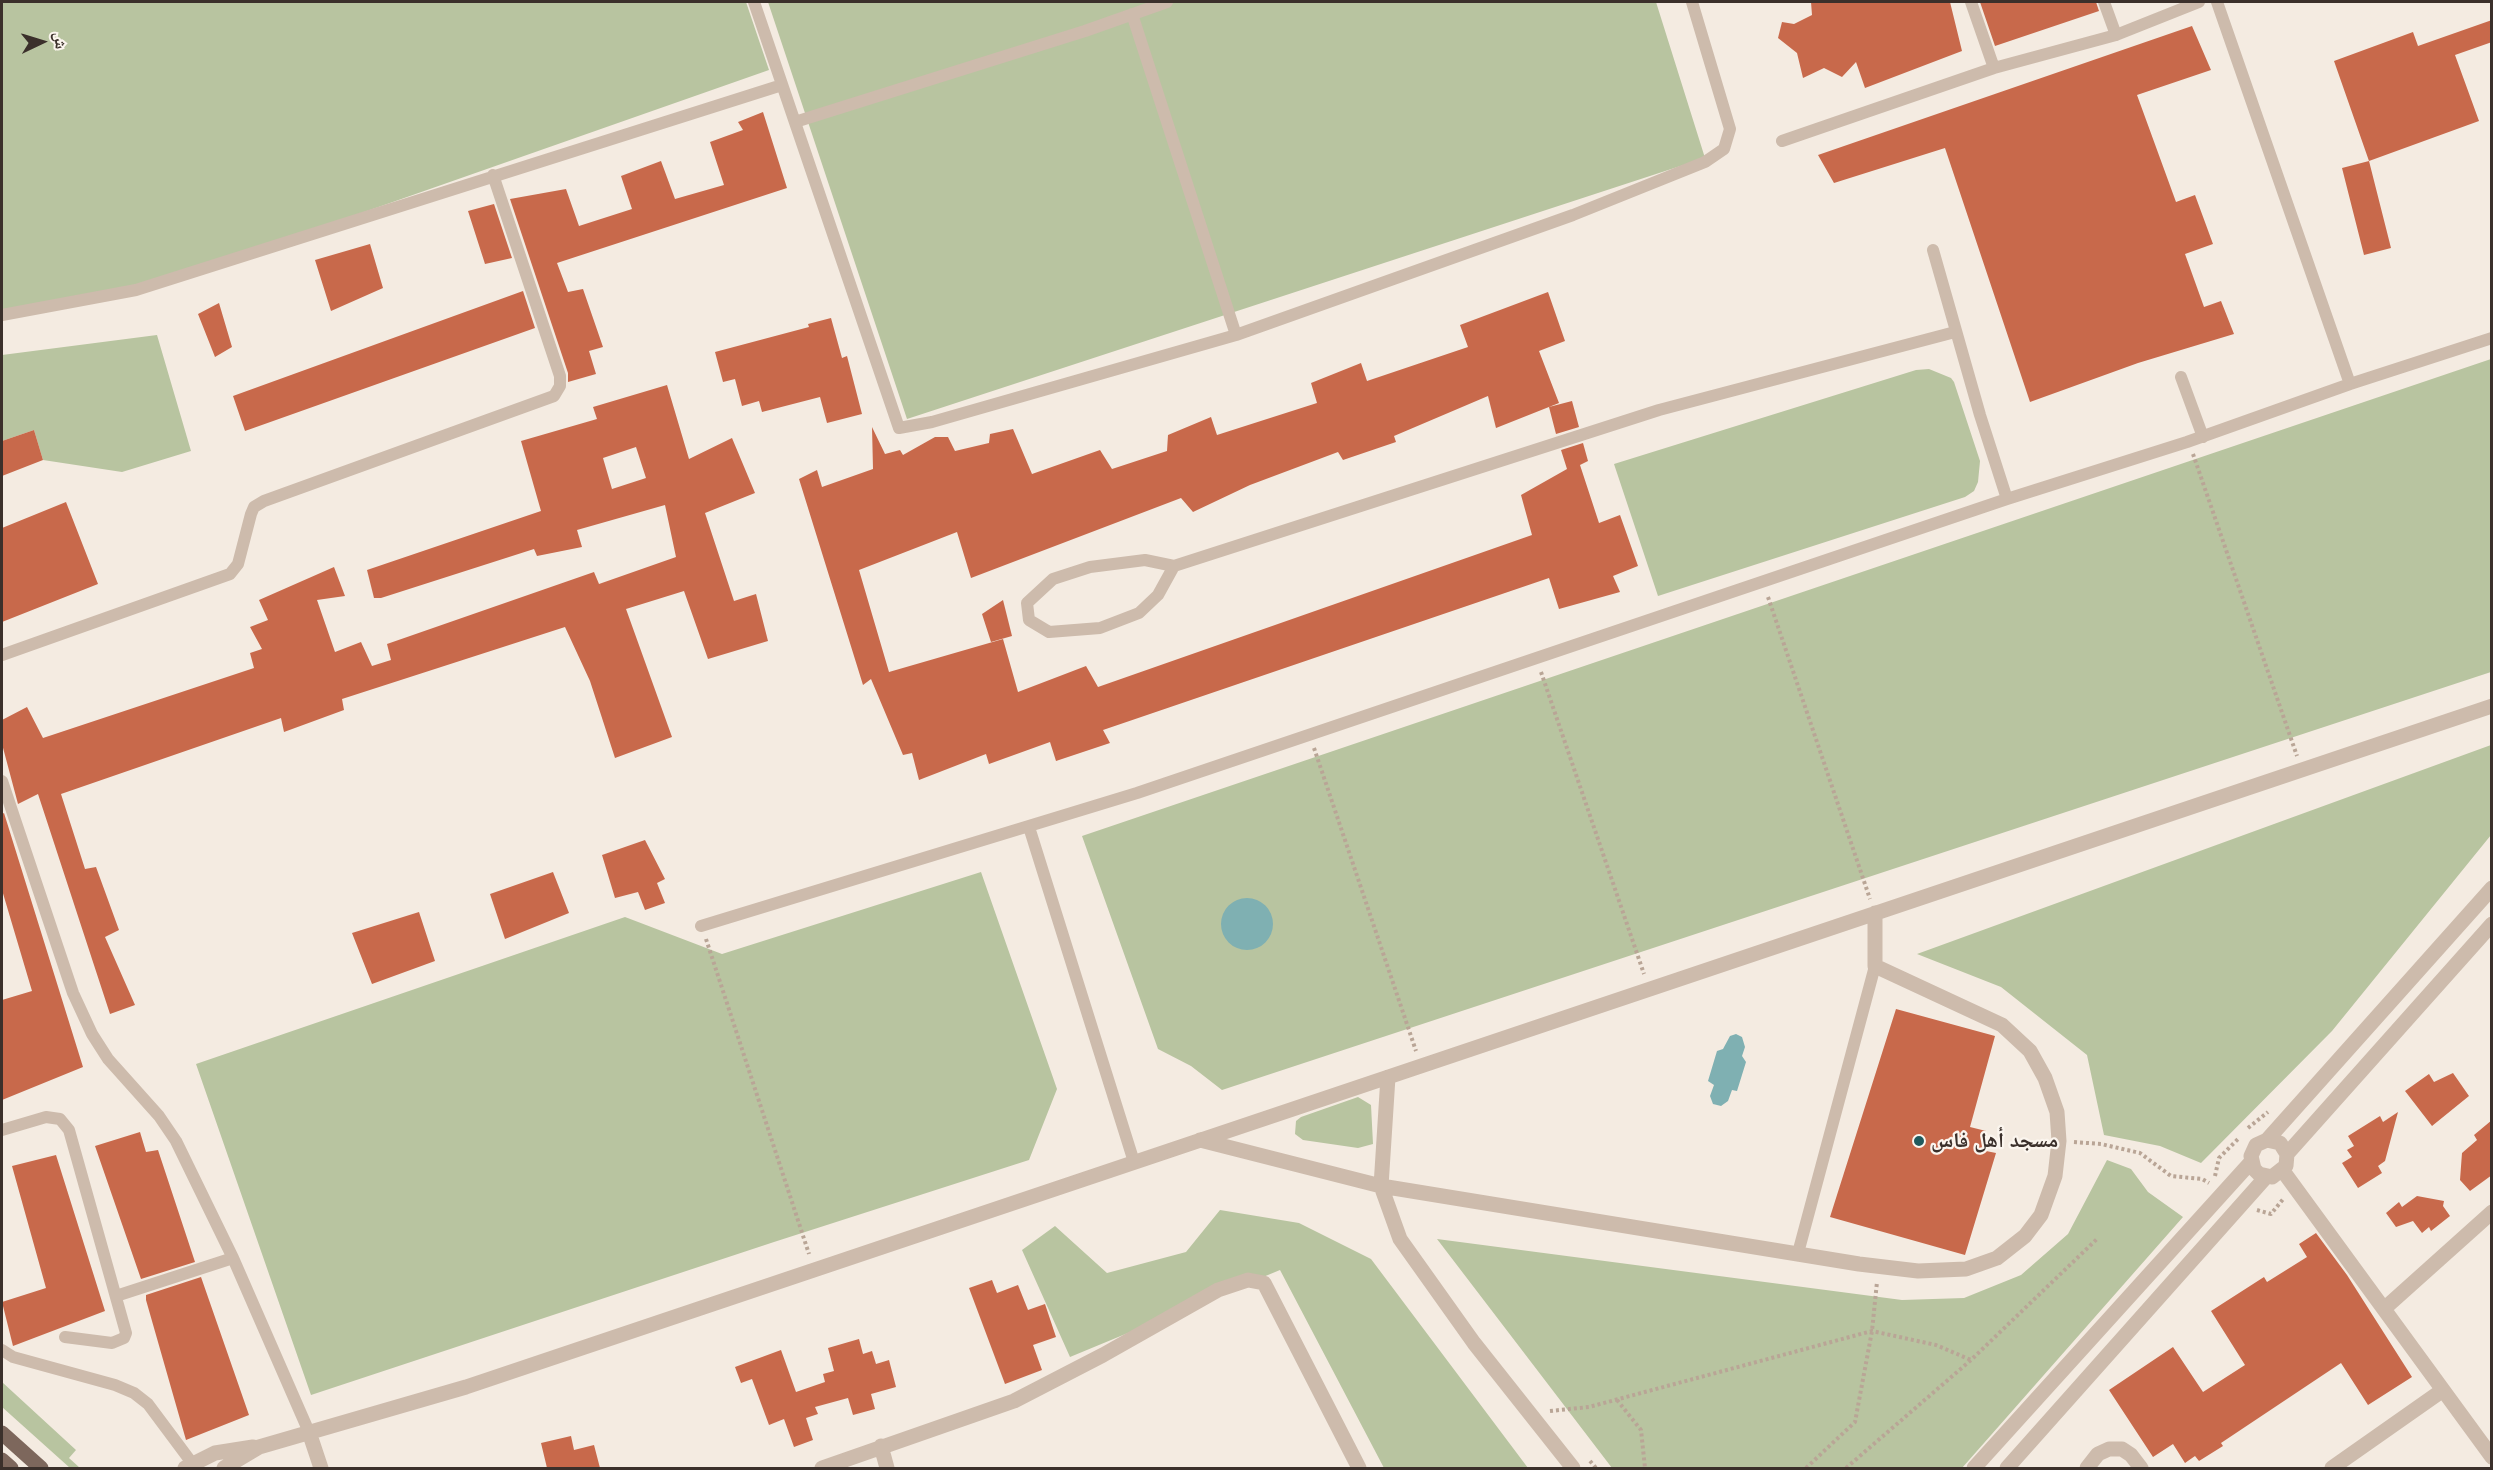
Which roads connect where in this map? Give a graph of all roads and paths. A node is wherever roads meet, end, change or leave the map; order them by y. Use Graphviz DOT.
graph roads {
  1 [pos="754,2"];
  2 [pos="1167,2"];
  3 [pos="1692,2"];
  4 [pos="1971,2"];
  5 [pos="2104,2"];
  6 [pos="2199,2"];
  7 [pos="2217,2"];
  8 [pos="1132,14"];
  9 [pos="2116,35"];
  10 [pos="1994,68"];
  11 [pos="782,84"];
  12 [pos="795,122"];
  13 [pos="1782,141"];
  14 [pos="493,175"];
  15 [pos="1933,250"];
  16 [pos="2,315"];
  17 [pos="1955,332"];
  18 [pos="1236,335"];
  19 [pos="2492,338"];
  20 [pos="2181,377"];
  21 [pos="2350,384"];
  22 [pos="2203,437"];
  23 [pos="2187,442"];
  24 [pos="2007,499"];
  25 [pos="1174,566"];
  26 [pos="1761,582"];
  27 [pos="2,655"];
  28 [pos="1537,659"];
  29 [pos="2492,706"];
  30 [pos="1310,736"];
  31 [pos="2302,770"];
  32 [pos="2,782"];
  33 [pos="1029,827"];
  34 [pos="2492,888"];
  35 [pos="1875,914"];
  36 [pos="2492,924"];
  37 [pos="701,926"];
  38 [pos="1875,966"];
  39 [pos="1649,989"];
  40 [pos="1422,1066"];
  41 [pos="1388,1077"];
  42 [pos="2,1130"];
  43 [pos="1200,1140"];
  44 [pos="2267,1140"];
  45 [pos="2060,1141"];
  46 [pos="2287,1154"];
  47 [pos="1134,1162"];
  48 [pos="2251,1162"];
  49 [pos="2283,1171"];
  50 [pos="2266,1177"];
  51 [pos="1381,1186"];
  52 [pos="2223,1191"];
  53 [pos="2240,1206"];
  54 [pos="2290,1206"];
  55 [pos="2492,1212"];
  56 [pos="2098,1238"];
  57 [pos="1798,1254"];
  58 [pos="233,1258"];
  59 [pos="1879,1266"];
  60 [pos="814,1269"];
  61 [pos="116,1296"];
  62 [pos="2385,1308"];
  63 [pos="1872,1331"];
  64 [pos="65,1337"];
  65 [pos="2,1350"];
  66 [pos="1971,1360"];
  67 [pos="2443,1390"];
  68 [pos="1617,1400"];
  69 [pos="1550,1411"];
  70 [pos="309,1432"];
  71 [pos="2,1433"];
  72 [pos="881,1446"];
  73 [pos="259,1447"];
  74 [pos="2492,1457"];
  75 [pos="2,1460"];
  76 [pos="188,1466"];
  77 [pos="11,1468"];
  78 [pos="41,1468"];
  79 [pos="224,1468"];
  80 [pos="321,1468"];
  81 [pos="822,1468"];
  82 [pos="887,1468"];
  83 [pos="1359,1468"];
  84 [pos="1573,1468"];
  85 [pos="1645,1468"];
  86 [pos="1806,1468"];
  87 [pos="1846,1468"];
  88 [pos="1974,1468"];
  89 [pos="2007,1468"];
  90 [pos="2086,1468"];
  91 [pos="2141,1468"];
  92 [pos="2332,1468"];
  1 -- 11 [label="lane"];
  2 -- 8 [label="lane"];
  3 -- 18 [label="lane"];
  4 -- 10 [label="lane"];
  5 -- 9 [label="lane"];
  6 -- 9 [label="lane"];
  7 -- 21 [label="lane"];
  8 -- 12 [label="lane"];
  8 -- 18 [label="lane"];
  9 -- 10 [label="lane"];
  10 -- 13 [label="lane"];
  11 -- 12 [label="lane"];
  11 -- 14 [label="lane"];
  12 -- 18 [label="lane"];
  14 -- 16 [label="lane"];
  14 -- 27 [label="lane"];
  15 -- 17 [label="lane"];
  17 -- 24 [label="lane"];
  17 -- 25 [label="lane"];
  19 -- 21 [label="lane"];
  20 -- 22 [label="lane"];
  21 -- 22 [label="lane"];
  22 -- 23 [label="lane"];
  23 -- 24 [label="lane"];
  23 -- 31 [label="path"];
  24 -- 26 [label="lane"];
  25 -- 25 [label="lane"];
  26 -- 28 [label="lane"];
  26 -- 35 [label="path"];
  28 -- 30 [label="lane"];
  28 -- 39 [label="path"];
  29 -- 31 [label="street"];
  30 -- 33 [label="lane"];
  30 -- 40 [label="path"];
  31 -- 35 [label="street"];
  32 -- 58 [label="lane"];
  33 -- 37 [label="lane"];
  33 -- 47 [label="lane"];
  34 -- 44 [label="street"];
  35 -- 38 [label="street"];
  35 -- 39 [label="street"];
  36 -- 46 [label="street"];
  37 -- 60 [label="path"];
  38 -- 45 [label="street"];
  38 -- 57 [label="lane"];
  39 -- 40 [label="street"];
  40 -- 41 [label="street"];
  41 -- 43 [label="street"];
  41 -- 51 [label="street"];
  42 -- 61 [label="lane"];
  43 -- 47 [label="street"];
  43 -- 51 [label="street"];
  44 -- 46 [label="street"];
  44 -- 48 [label="street"];
  45 -- 52 [label="path"];
  45 -- 59 [label="street"];
  46 -- 49 [label="street"];
  47 -- 60 [label="street"];
  48 -- 50 [label="street"];
  48 -- 52 [label="street"];
  49 -- 50 [label="street"];
  49 -- 62 [label="street"];
  50 -- 53 [label="street"];
  51 -- 57 [label="street"];
  51 -- 84 [label="street"];
  52 -- 88 [label="street"];
  53 -- 54 [label="path"];
  53 -- 89 [label="street"];
  55 -- 62 [label="street"];
  56 -- 66 [label="path"];
  57 -- 59 [label="street"];
  58 -- 61 [label="lane"];
  58 -- 70 [label="lane"];
  59 -- 63 [label="path"];
  60 -- 70 [label="street"];
  61 -- 64 [label="lane"];
  62 -- 67 [label="street"];
  63 -- 66 [label="path"];
  63 -- 68 [label="path"];
  63 -- 86 [label="path"];
  65 -- 76 [label="lane"];
  66 -- 87 [label="path"];
  67 -- 74 [label="street"];
  67 -- 92 [label="street"];
  68 -- 69 [label="path"];
  68 -- 85 [label="path"];
  70 -- 73 [label="street"];
  70 -- 80 [label="street"];
  71 -- 78 [label="main road"];
  72 -- 81 [label="street"];
  72 -- 82 [label="street"];
  72 -- 83 [label="street"];
  73 -- 76 [label="street"];
  73 -- 79 [label="street"];
  75 -- 77 [label="main road"];
  90 -- 91 [label="street"];
}
